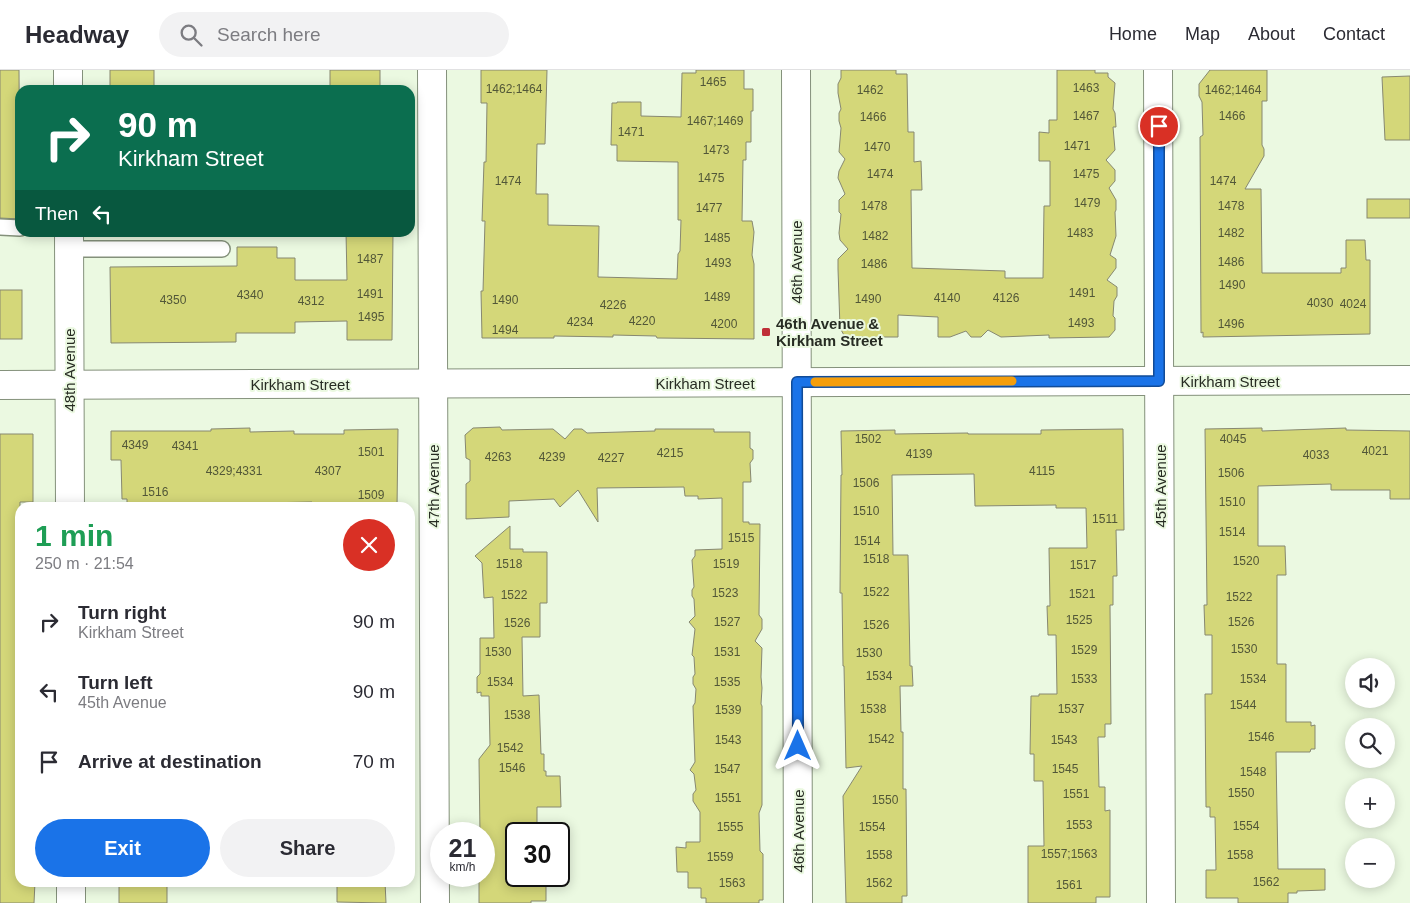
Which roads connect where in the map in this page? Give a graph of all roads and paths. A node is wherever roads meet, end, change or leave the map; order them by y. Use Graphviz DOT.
graph roads {
  1 [pos="68,70"];
  2 [pos="432,70"];
  3 [pos="796,70"];
  4 [pos="1158,70"];
  5 [pos="68,85"];
  6 [pos="0,227"];
  7 [pos="15,228"];
  8 [pos="69,241"];
  9 [pos="222,249"];
  10 [pos="1410,380"];
  11 [pos="1159,381"];
  12 [pos="797,382"];
  13 [pos="433,383"];
  14 [pos="0,384"];
  15 [pos="69,384"];
  16 [pos="70,502"];
  17 [pos="71,887"];
  18 [pos="71,903"];
  19 [pos="435,903"];
  20 [pos="798,903"];
  21 [pos="1161,903"];
  1 -- 5 [label="street"];
  2 -- 13 [label="street, 47th Avenue"];
  3 -- 12 [label="street, 46th Avenue"];
  4 -- 11 [label="street, 45th Avenue"];
  6 -- 7 [label="lane"];
  8 -- 9 [label="lane"];
  8 -- 15 [label="street, 48th Avenue"];
  10 -- 11 [label="street, Kirkham Street"];
  11 -- 12 [label="street, Kirkham Street"];
  11 -- 21 [label="street, 45th Avenue"];
  12 -- 13 [label="street, Kirkham Street"];
  12 -- 20 [label="street, 46th Avenue"];
  13 -- 15 [label="street, Kirkham Street"];
  13 -- 19 [label="street, 47th Avenue"];
  14 -- 15 [label="street, Kirkham Street"];
  15 -- 16 [label="street, 48th Avenue"];
  17 -- 18 [label="street"];
}
